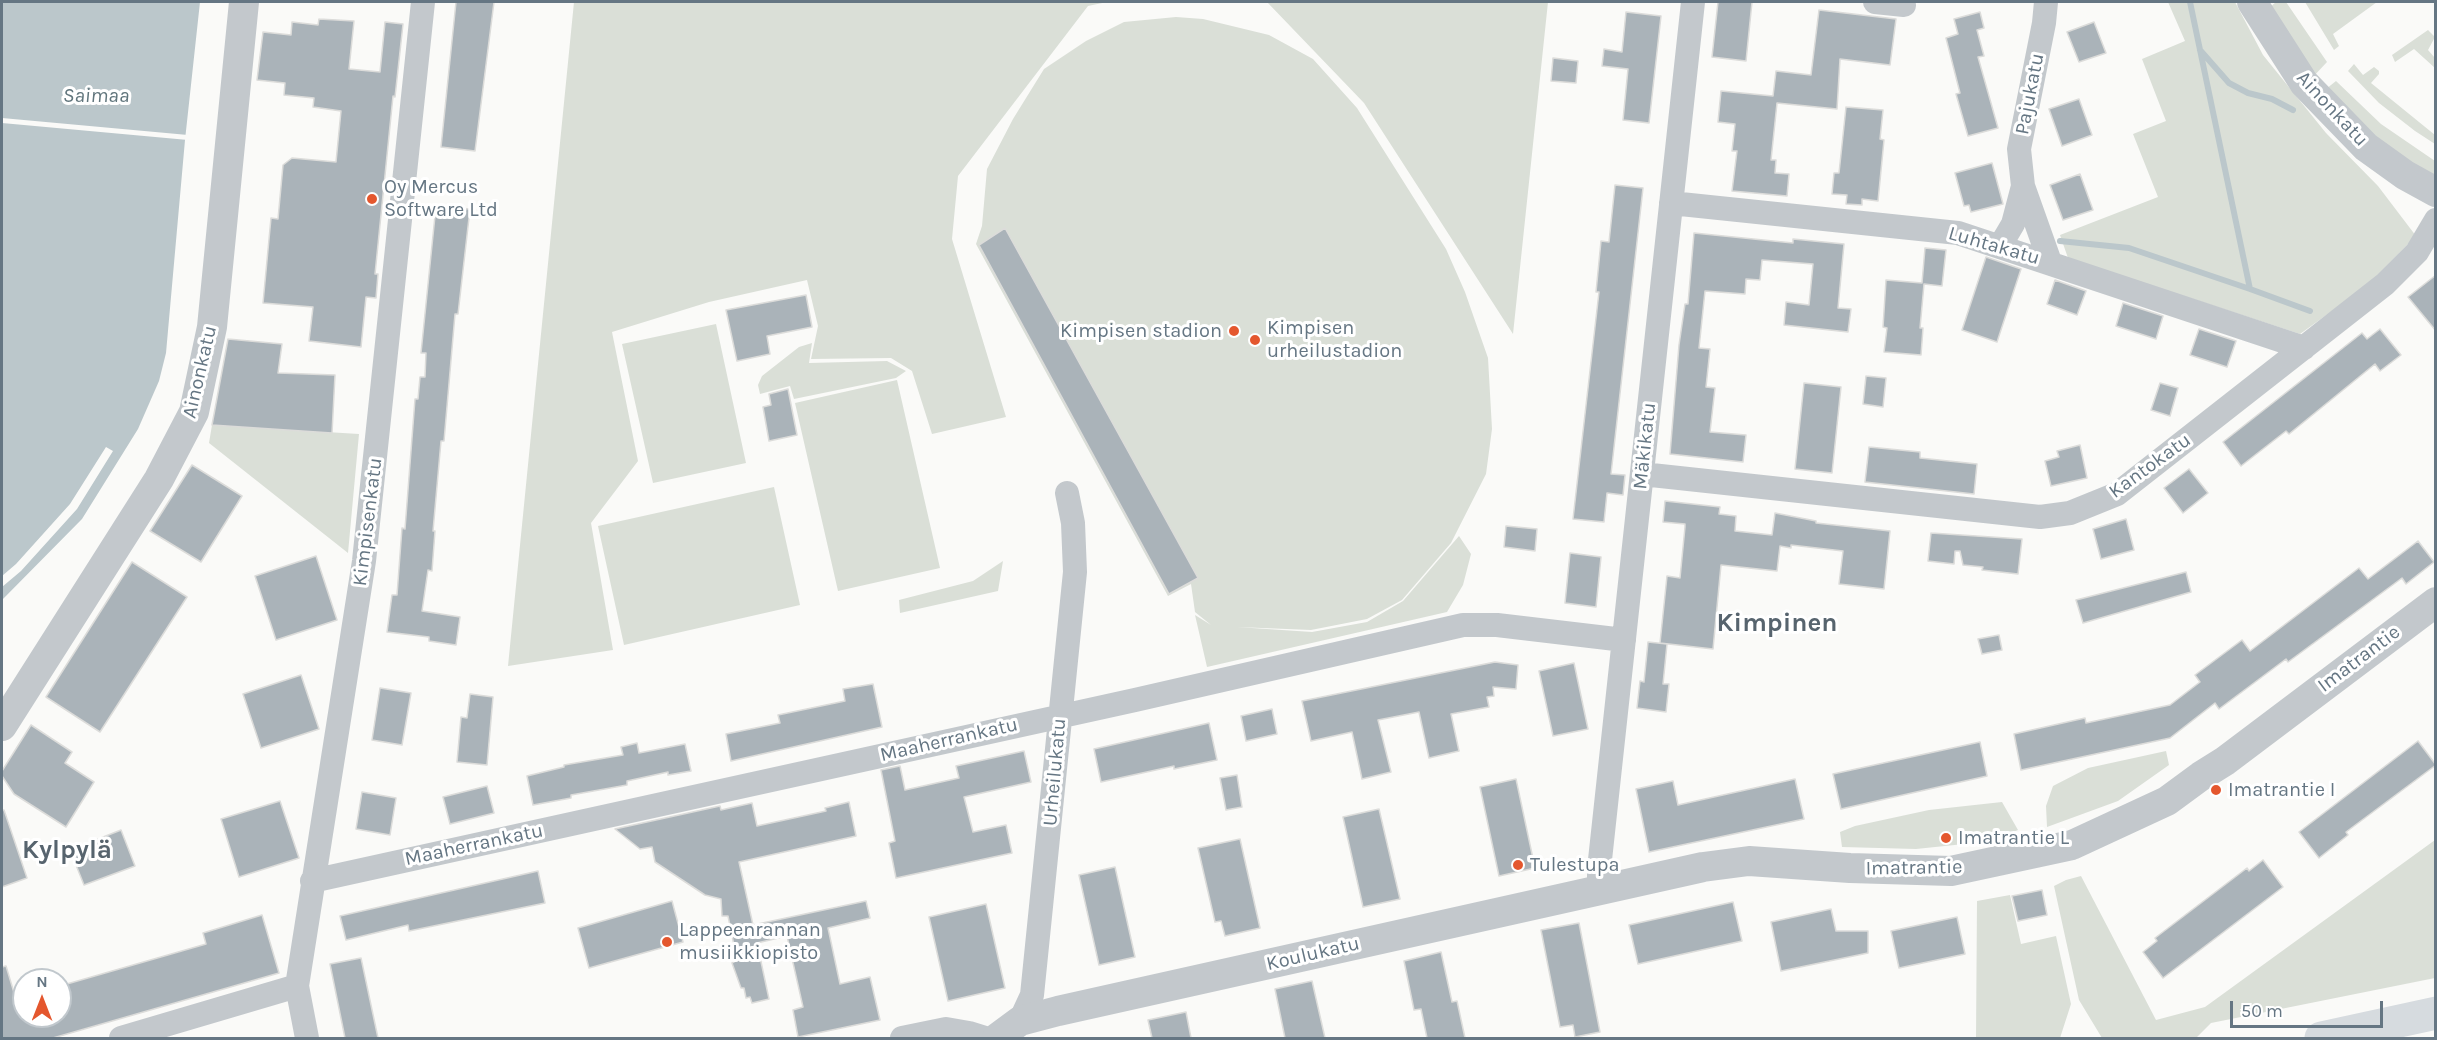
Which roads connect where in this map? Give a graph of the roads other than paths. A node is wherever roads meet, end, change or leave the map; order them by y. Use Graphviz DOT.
graph roads {
  1 [pos="244,2"];
  2 [pos="423,2"];
  3 [pos="1693,2"];
  4 [pos="1875,2"];
  5 [pos="2046,2"];
  6 [pos="2252,2"];
  7 [pos="1904,5"];
  8 [pos="2024,186"];
  9 [pos="2436,192"];
  10 [pos="1671,203"];
  11 [pos="2436,220"];
  12 [pos="2000,246"];
  13 [pos="2050,262"];
  14 [pos="2304,348"];
  15 [pos="1641,474"];
  16 [pos="1067,492"];
  17 [pos="2436,602"];
  18 [pos="1624,640"];
  19 [pos="1060,716"];
  20 [pos="2,726"];
  21 [pos="312,881"];
  22 [pos="1603,889"];
  23 [pos="297,986"];
  24 [pos="2436,1013"];
  25 [pos="1020,1020"];
  26 [pos="122,1038"];
  27 [pos="307,1038"];
  28 [pos="902,1038"];
  29 [pos="985,1038"];
  30 [pos="997,1038"];
  31 [pos="2321,1038"];
  1 -- 20 [label="street, Ainonkatu"];
  2 -- 21 [label="street, Kimpisenkatu"];
  3 -- 10 [label="street, Mäkikatu"];
  4 -- 7 [label="street"];
  5 -- 8 [label="street, Pajukatu"];
  6 -- 9 [label="street, Ainonkatu"];
  8 -- 12 [label="street, Pajukatu"];
  8 -- 13 [label="street, Pajukatu"];
  10 -- 12 [label="street, Luhtakatu"];
  10 -- 15 [label="street, Mäkikatu"];
  11 -- 14 [label="street, Kantokatu"];
  12 -- 13 [label="street, Luhtakatu"];
  13 -- 14 [label="street, Luhtakatu"];
  14 -- 15 [label="street, Kantokatu"];
  15 -- 18 [label="street, Mäkikatu"];
  16 -- 19 [label="street, Urheilukatu"];
  17 -- 22 [label="street, Imatrantie"];
  18 -- 19 [label="street, Maaherrankatu"];
  18 -- 22 [label="street, Mäkikatu"];
  19 -- 21 [label="street, Maaherrankatu"];
  19 -- 25 [label="street, Urheilukatu"];
  21 -- 23 [label="street, Kimpisenkatu"];
  22 -- 25 [label="street, Koulukatu"];
  23 -- 26 [label="street"];
  23 -- 27 [label="street, Kimpisenkatu"];
  24 -- 31 [label="main road"];
  25 -- 30 [label="street, Urheilukatu"];
  28 -- 29 [label="street"];
}
